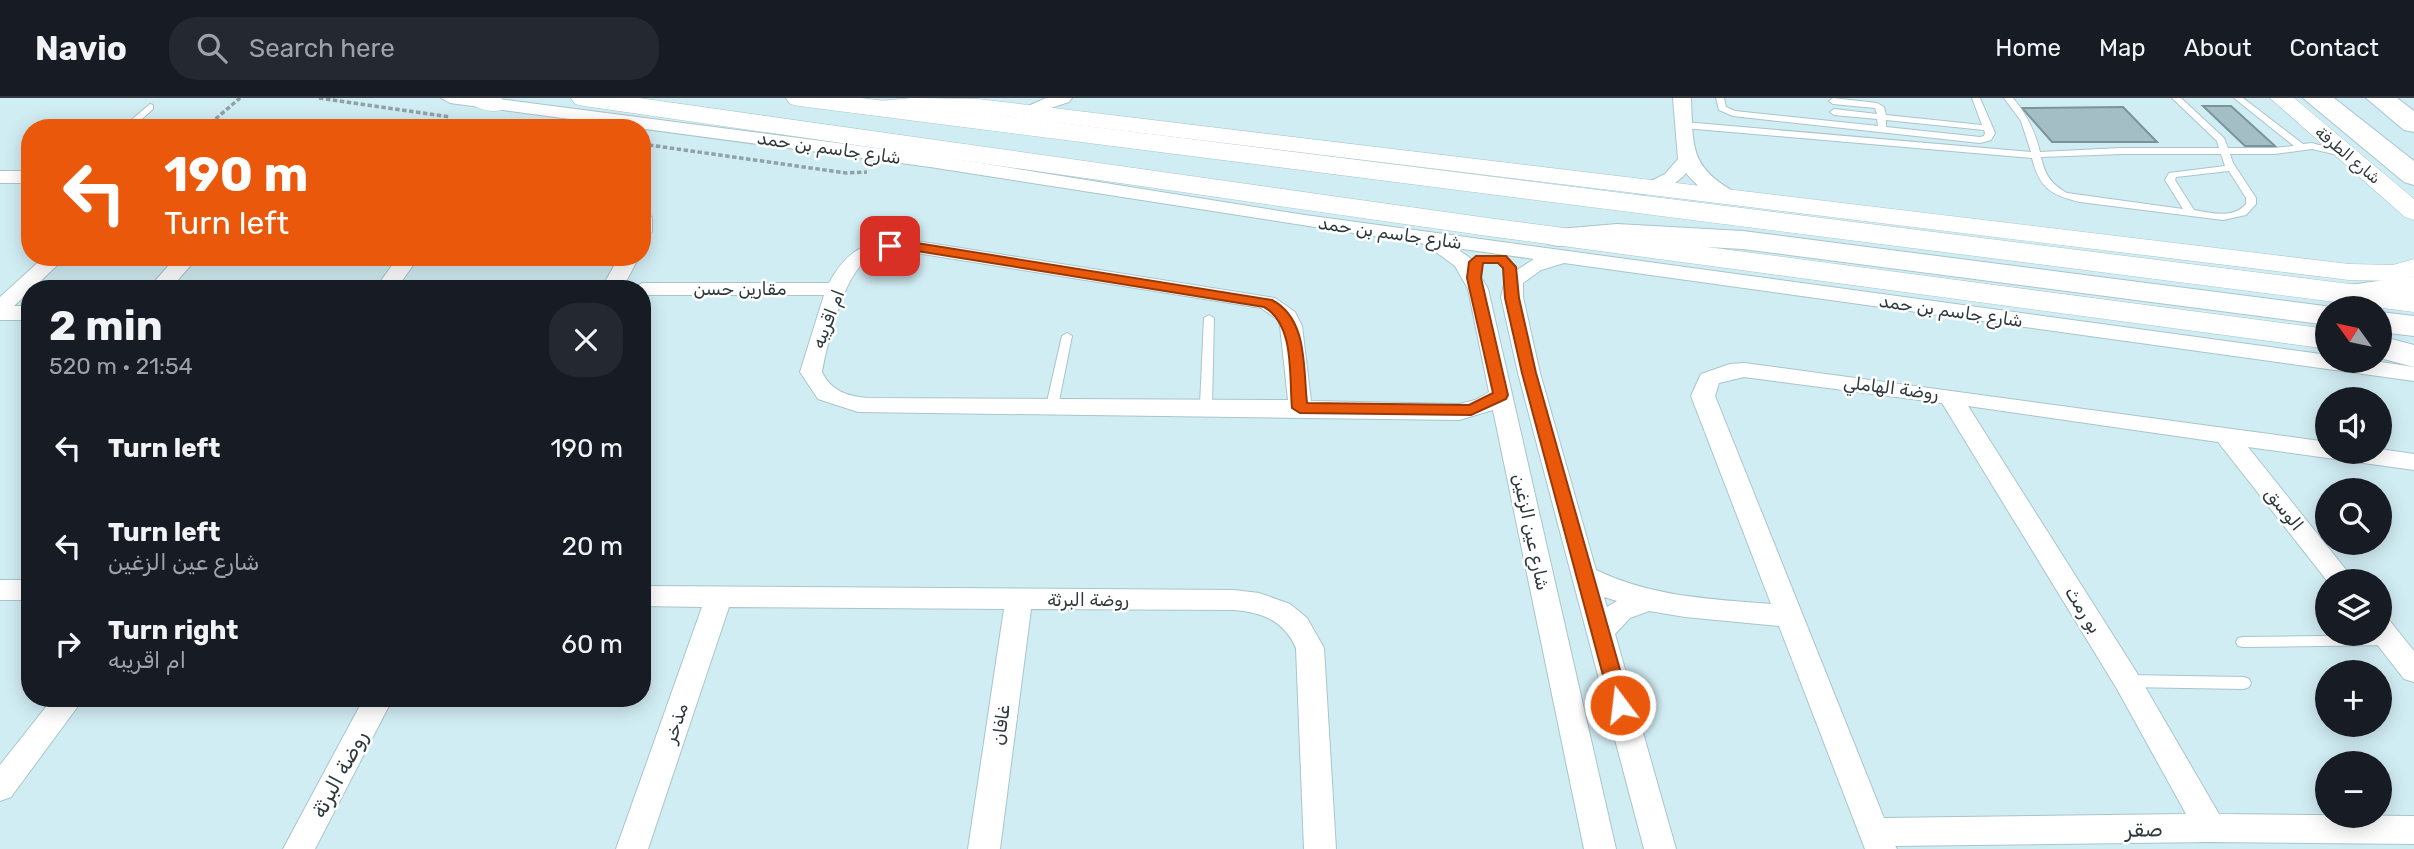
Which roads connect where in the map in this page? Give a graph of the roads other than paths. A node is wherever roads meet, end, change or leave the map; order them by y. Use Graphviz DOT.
graph roads {
  1 [pos="450,98"];
  2 [pos="584,98"];
  3 [pos="799,98"];
  4 [pos="1063,98"];
  5 [pos="1682,98"];
  6 [pos="1720,98"];
  7 [pos="1976,98"];
  8 [pos="2009,98"];
  9 [pos="2176,98"];
  10 [pos="2238,98"];
  11 [pos="2281,98"];
  12 [pos="2317,98"];
  13 [pos="2349,98"];
  14 [pos="2381,98"];
  15 [pos="150,107"];
  16 [pos="1835,107"];
  17 [pos="880,108"];
  18 [pos="484,111"];
  19 [pos="1026,111"];
  20 [pos="1882,115"];
  21 [pos="136,119"];
  22 [pos="555,119"];
  23 [pos="1085,119"];
  24 [pos="2414,124"];
  25 [pos="1684,125"];
  26 [pos="1987,125"];
  27 [pos="651,130"];
  28 [pos="1882,130"];
  29 [pos="2301,147"];
  30 [pos="2224,149"];
  31 [pos="2414,150"];
  32 [pos="2347,154"];
  33 [pos="2035,155"];
  34 [pos="1686,162"];
  35 [pos="2231,168"];
  36 [pos="2414,176"];
  37 [pos="0,177"];
  38 [pos="21,177"];
  39 [pos="1436,178"];
  40 [pos="1580,180"];
  41 [pos="1645,189"];
  42 [pos="1733,199"];
  43 [pos="1804,208"];
  44 [pos="2190,212"];
  45 [pos="2414,212"];
  46 [pos="1870,233"];
  47 [pos="1426,238"];
  48 [pos="1562,247"];
  49 [pos="46,266"];
  50 [pos="180,266"];
  51 [pos="2414,267"];
  52 [pos="1474,278"];
  53 [pos="32,280"];
  54 [pos="166,280"];
  55 [pos="1513,281"];
  56 [pos="2414,286"];
  57 [pos="1929,288"];
  58 [pos="651,289"];
  59 [pos="838,289"];
  60 [pos="21,290"];
  61 [pos="1822,294"];
  62 [pos="2371,296"];
  63 [pos="2315,301"];
  64 [pos="2315,302"];
  65 [pos="2414,302"];
  66 [pos="2392,303"];
  67 [pos="0,310"];
  68 [pos="21,312"];
  69 [pos="1209,318"];
  70 [pos="2392,323"];
  71 [pos="2414,326"];
  72 [pos="1067,336"];
  73 [pos="2315,337"];
  74 [pos="2392,347"];
  75 [pos="2392,350"];
  76 [pos="2414,350"];
  77 [pos="2414,356"];
  78 [pos="2414,374"];
  79 [pos="1501,395"];
  80 [pos="1950,396"];
  81 [pos="1206,405"];
  82 [pos="1052,406"];
  83 [pos="1300,408"];
  84 [pos="1459,412"];
  85 [pos="1508,430"];
  86 [pos="2227,437"];
  87 [pos="2315,448"];
  88 [pos="2392,459"];
  89 [pos="2414,462"];
  90 [pos="2332,569"];
  91 [pos="1585,576"];
  92 [pos="0,590"];
  93 [pos="21,590"];
  94 [pos="651,596"];
  95 [pos="719,597"];
  96 [pos="1018,601"];
  97 [pos="1645,601"];
  98 [pos="1790,616"];
  99 [pos="1600,632"];
  100 [pos="2315,638"];
  101 [pos="2243,642"];
  102 [pos="2392,644"];
  103 [pos="2414,671"];
  104 [pos="2127,681"];
  105 [pos="2244,683"];
  106 [pos="63,707"];
  107 [pos="374,707"];
  108 [pos="0,788"];
  109 [pos="2210,828"];
  110 [pos="2414,830"];
  111 [pos="1877,841"];
  112 [pos="299,849"];
  113 [pos="632,849"];
  114 [pos="984,849"];
  115 [pos="1320,849"];
  116 [pos="1600,849"];
  117 [pos="1660,849"];
  1 -- 18 [label="street, شارع جاسم بن حمد"];
  2 -- 48 [label="main road, شارع جاسم بن حمد"];
  3 -- 17 [label="main road"];
  4 -- 19 [label="street"];
  4 -- 23 [label="street"];
  5 -- 25 [label="street"];
  6 -- 28 [label="lane"];
  7 -- 26 [label="lane"];
  8 -- 33 [label="lane"];
  9 -- 30 [label="lane"];
  10 -- 29 [label="lane"];
  11 -- 32 [label="street, شارع الطرفة"];
  12 -- 36 [label="main road, شارع الطرفة"];
  13 -- 31 [label="main road"];
  14 -- 24 [label="main road"];
  15 -- 21 [label="lane"];
  16 -- 20 [label="lane"];
  17 -- 19 [label="street"];
  17 -- 39 [label="main road"];
  18 -- 22 [label="street, شارع جاسم بن حمد"];
  19 -- 23 [label="street"];
  20 -- 26 [label="lane"];
  20 -- 28 [label="lane"];
  23 -- 40 [label="street"];
  25 -- 33 [label="lane"];
  25 -- 34 [label="street"];
  26 -- 28 [label="lane"];
  27 -- 47 [label="street, شارع جاسم بن حمد"];
  29 -- 30 [label="lane"];
  29 -- 32 [label="lane"];
  30 -- 33 [label="lane"];
  30 -- 35 [label="lane"];
  32 -- 45 [label="street, شارع الطرفة"];
  33 -- 44 [label="lane"];
  34 -- 41 [label="street"];
  34 -- 42 [label="street"];
  35 -- 44 [label="lane"];
  35 -- 44 [label="lane"];
  37 -- 38 [label="street"];
  39 -- 40 [label="main road"];
  39 -- 46 [label="main road"];
  40 -- 41 [label="street"];
  41 -- 42 [label="street"];
  42 -- 43 [label="street"];
  43 -- 46 [label="main road"];
  43 -- 51 [label="street"];
  46 -- 63 [label="main road"];
  47 -- 48 [label="street, شارع جاسم بن حمد"];
  47 -- 52 [label="street, شارع عين الزغين"];
  48 -- 55 [label="street"];
  48 -- 57 [label="main road, شارع جاسم بن حمد"];
  48 -- 61 [label="street, شارع جاسم بن حمد"];
  48 -- 64 [label="main road"];
  49 -- 53 [label="street"];
  50 -- 54 [label="street"];
  52 -- 55 [label="street"];
  52 -- 79 [label="street, شارع عين الزغين"];
  55 -- 91 [label="street, شارع عين الزغين"];
  56 -- 62 [label="main road"];
  57 -- 61 [label="main road"];
  57 -- 73 [label="main road, شارع جاسم بن حمد"];
  58 -- 59 [label="street, مقارين حسن"];
  59 -- 82 [label="street, ام اقريبه"];
  59 -- 83 [label="street, ام اقريبه"];
  60 -- 67 [label="street"];
  61 -- 78 [label="street, شارع جاسم بن حمد"];
  65 -- 66 [label="main road"];
  67 -- 68 [label="street"];
  69 -- 81 [label="lane"];
  70 -- 71 [label="main road"];
  72 -- 82 [label="lane"];
  74 -- 76 [label="main road"];
  75 -- 77 [label="main road"];
  79 -- 84 [label="street, ام اقريبه"];
  79 -- 85 [label="street, شارع عين الزغين"];
  80 -- 86 [label="street, روضة الهاملي"];
  80 -- 98 [label="street, روضة الهاملي"];
  80 -- 104 [label="street, بو رمث"];
  81 -- 82 [label="street, ام اقريبه"];
  81 -- 83 [label="street, ام اقريبه"];
  83 -- 84 [label="street, ام اقريبه"];
  84 -- 85 [label="street, ام اقريبه"];
  85 -- 116 [label="street, شارع عين الزغين"];
  86 -- 87 [label="street, روضة الهاملي"];
  86 -- 90 [label="street, الوسق"];
  88 -- 89 [label="street"];
  91 -- 97 [label="street"];
  91 -- 99 [label="street, شارع عين الزغين"];
  92 -- 93 [label="street"];
  94 -- 95 [label="street, روضة البرثة"];
  95 -- 96 [label="street, روضة البرثة"];
  95 -- 113 [label="street, مذخر"];
  96 -- 114 [label="street, غافان"];
  96 -- 115 [label="street, روضة البرثة"];
  97 -- 98 [label="street"];
  97 -- 99 [label="street"];
  98 -- 111 [label="street, روضة الهاملي"];
  99 -- 117 [label="street, شارع عين الزغين"];
  100 -- 101 [label="lane"];
  102 -- 103 [label="street"];
  104 -- 105 [label="lane"];
  104 -- 109 [label="street, بو رمث"];
  106 -- 108 [label="street"];
  107 -- 112 [label="street, روضة البرثة"];
  109 -- 110 [label="street, صقر"];
  109 -- 111 [label="street, صقر"];
}
